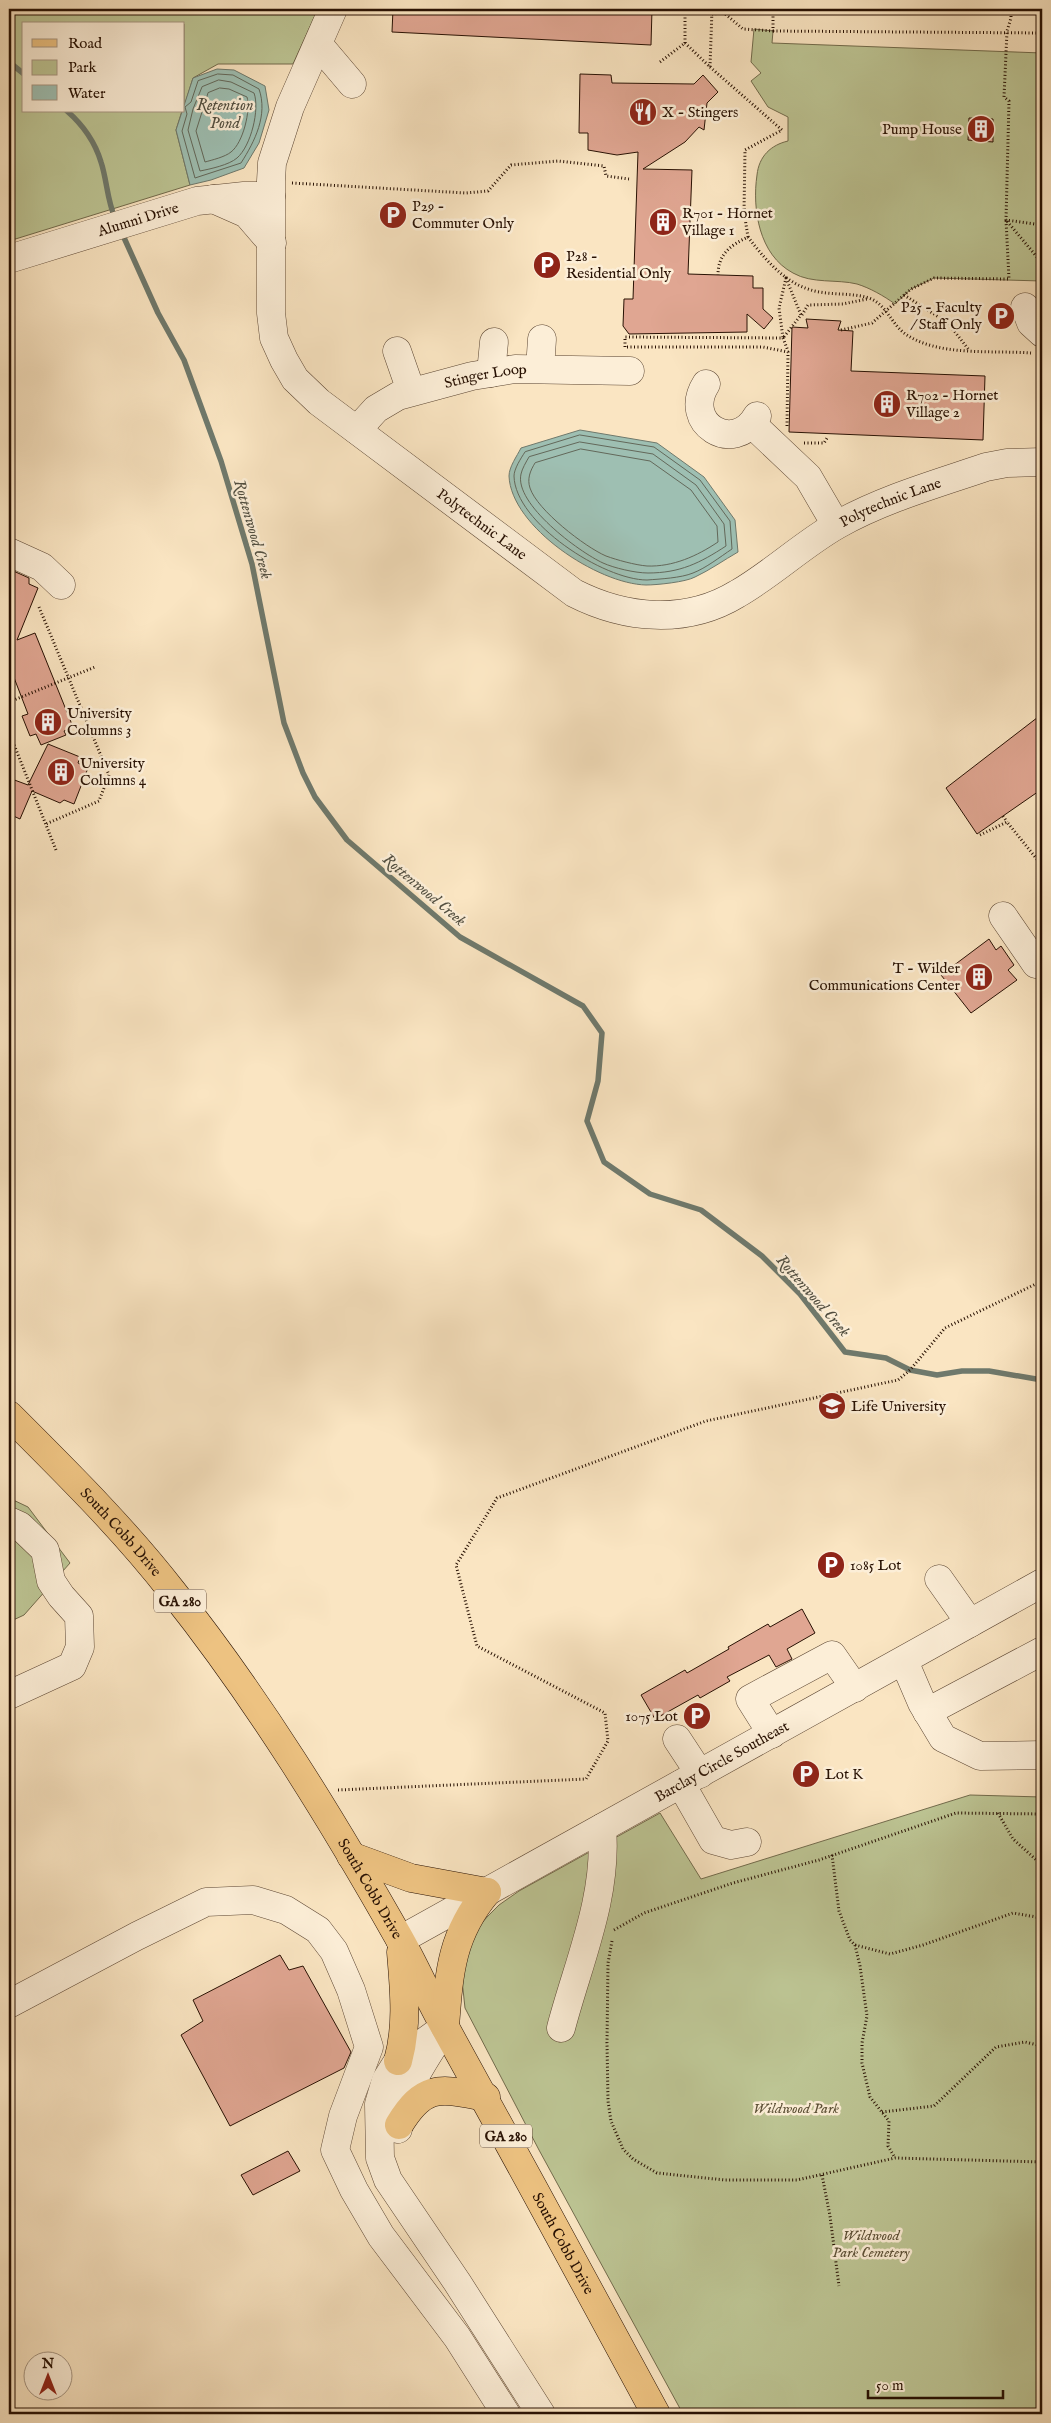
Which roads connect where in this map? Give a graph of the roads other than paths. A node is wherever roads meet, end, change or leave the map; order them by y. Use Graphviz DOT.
graph roads {
  1 [pos="333,9"];
  2 [pos="319,45"];
  3 [pos="352,84"];
  4 [pos="271,188"];
  5 [pos="212,199"];
  6 [pos="272,243"];
  7 [pos="9,259"];
  8 [pos="1025,307"];
  9 [pos="542,339"];
  10 [pos="494,342"];
  11 [pos="1039,343"];
  12 [pos="397,351"];
  13 [pos="627,363"];
  14 [pos="540,369"];
  15 [pos="491,373"];
  16 [pos="706,384"];
  17 [pos="411,391"];
  18 [pos="356,430"];
  19 [pos="1042,462"];
  20 [pos="836,525"];
  21 [pos="9,552"];
  22 [pos="61,585"];
  23 [pos="1003,916"];
  24 [pos="1036,964"];
  25 [pos="9,1415"];
  26 [pos="9,1521"];
  27 [pos="939,1579"];
  28 [pos="1042,1583"];
  29 [pos="970,1623"];
  30 [pos="1042,1652"];
  31 [pos="904,1661"];
  32 [pos="855,1688"];
  33 [pos="9,1695"];
  34 [pos="917,1710"];
  35 [pos="772,1734"];
  36 [pos="677,1739"];
  37 [pos="1042,1755"];
  38 [pos="690,1779"];
  39 [pos="602,1828"];
  40 [pos="747,1842"];
  41 [pos="351,1856"];
  42 [pos="487,1892"];
  43 [pos="400,1940"];
  44 [pos="9,2004"];
  45 [pos="445,2027"];
  46 [pos="561,2028"];
  47 [pos="398,2061"];
  48 [pos="486,2097"];
  49 [pos="399,2125"];
  50 [pos="400,2195"];
  51 [pos="506,2414"];
  52 [pos="540,2414"];
  53 [pos="656,2414"];
  1 -- 2 [label="street, Polytechnic Lane"];
  2 -- 3 [label="street"];
  2 -- 4 [label="street, Polytechnic Lane"];
  4 -- 5 [label="street, Alumni Drive"];
  4 -- 6 [label="street, Polytechnic Lane"];
  5 -- 6 [label="street"];
  5 -- 7 [label="street, Alumni Drive"];
  6 -- 18 [label="street, Polytechnic Lane"];
  8 -- 11 [label="street"];
  9 -- 14 [label="street"];
  10 -- 15 [label="street"];
  12 -- 17 [label="street"];
  13 -- 14 [label="street, Stinger Loop"];
  14 -- 15 [label="street, Stinger Loop"];
  15 -- 17 [label="street, Stinger Loop"];
  16 -- 20 [label="street"];
  17 -- 18 [label="street, Stinger Loop"];
  18 -- 20 [label="street, Polytechnic Lane"];
  19 -- 20 [label="street, Polytechnic Lane"];
  21 -- 22 [label="street"];
  23 -- 24 [label="street"];
  25 -- 41 [label="main road, South Cobb Drive / GA 280"];
  26 -- 33 [label="street"];
  27 -- 29 [label="street"];
  28 -- 29 [label="street, Barclay Circle Southeast"];
  29 -- 31 [label="street, Barclay Circle Southeast"];
  30 -- 34 [label="street"];
  31 -- 32 [label="street, Barclay Circle Southeast"];
  31 -- 34 [label="street"];
  32 -- 35 [label="street, Barclay Circle Southeast"];
  32 -- 35 [label="street"];
  34 -- 37 [label="street"];
  35 -- 38 [label="street, Barclay Circle Southeast"];
  36 -- 38 [label="street"];
  38 -- 39 [label="street, Barclay Circle Southeast"];
  38 -- 40 [label="street"];
  39 -- 42 [label="street, Barclay Circle Southeast"];
  39 -- 46 [label="street"];
  41 -- 42 [label="main road"];
  41 -- 43 [label="main road, South Cobb Drive / GA 280"];
  42 -- 43 [label="street, Barclay Circle Southeast"];
  42 -- 45 [label="main road"];
  43 -- 45 [label="main road, South Cobb Drive / GA 280"];
  43 -- 47 [label="main road"];
  44 -- 51 [label="street"];
  45 -- 47 [label="street"];
  45 -- 48 [label="main road, South Cobb Drive / GA 280"];
  45 -- 49 [label="street"];
  47 -- 50 [label="street"];
  48 -- 49 [label="main road"];
  48 -- 53 [label="main road, South Cobb Drive / GA 280"];
  49 -- 50 [label="street"];
  50 -- 52 [label="street"];
}
